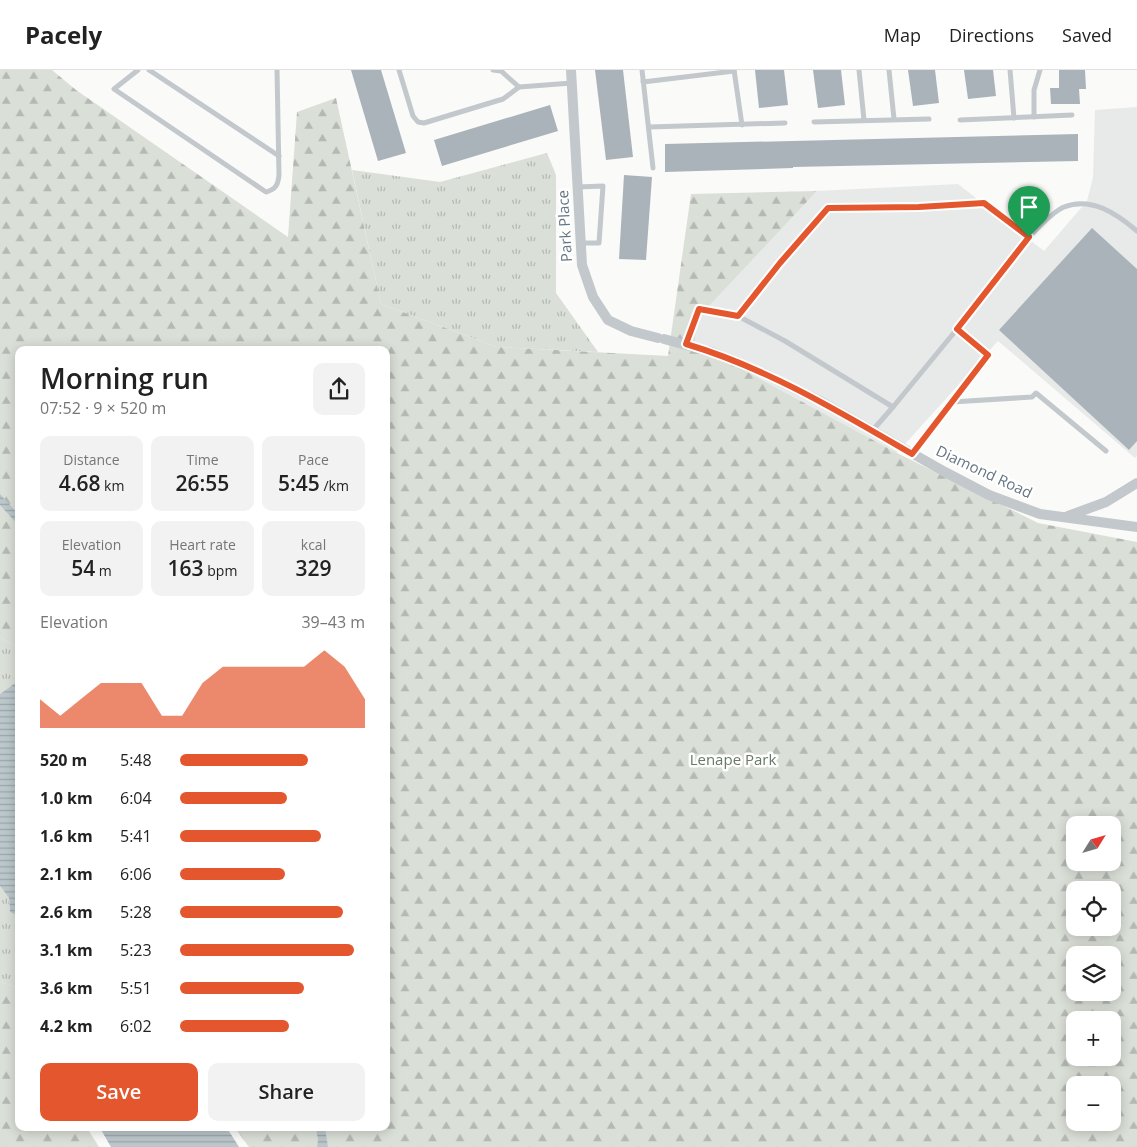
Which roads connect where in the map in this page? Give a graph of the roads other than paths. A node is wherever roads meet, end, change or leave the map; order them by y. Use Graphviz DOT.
graph roads {
  1 [pos="138,70"];
  2 [pos="149,70"];
  3 [pos="276,70"];
  4 [pos="399,70"];
  5 [pos="493,70"];
  6 [pos="571,70"];
  7 [pos="642,70"];
  8 [pos="734,70"];
  9 [pos="859,70"];
  10 [pos="889,70"];
  11 [pos="1010,70"];
  12 [pos="1040,70"];
  13 [pos="643,82"];
  14 [pos="573,83"];
  15 [pos="519,87"];
  16 [pos="1072,115"];
  17 [pos="1034,117"];
  18 [pos="1014,118"];
  19 [pos="894,119"];
  20 [pos="929,119"];
  21 [pos="864,120"];
  22 [pos="960,120"];
  23 [pos="814,122"];
  24 [pos="785,123"];
  25 [pos="742,124"];
  26 [pos="648,127"];
  27 [pos="279,156"];
  28 [pos="653,168"];
  29 [pos="578,186"];
  30 [pos="1137,231"];
  31 [pos="1029,237"];
  32 [pos="580,243"];
  33 [pos="738,316"];
  34 [pos="957,329"];
  35 [pos="661,339"];
  36 [pos="686,344"];
  37 [pos="952,402"];
  38 [pos="893,407"];
  39 [pos="872,431"];
  40 [pos="1106,450"];
  41 [pos="912,454"];
  42 [pos="1137,483"];
  43 [pos="1065,517"];
  44 [pos="1137,527"];
  1 -- 27 [label="lane"];
  2 -- 27 [label="lane"];
  3 -- 27 [label="lane"];
  4 -- 15 [label="lane"];
  5 -- 15 [label="lane"];
  6 -- 14 [label="street, Park Place"];
  7 -- 13 [label="lane"];
  8 -- 13 [label="lane"];
  8 -- 25 [label="lane"];
  9 -- 21 [label="lane"];
  10 -- 19 [label="lane"];
  11 -- 18 [label="lane"];
  12 -- 17 [label="lane"];
  13 -- 26 [label="lane"];
  14 -- 15 [label="lane"];
  14 -- 29 [label="street, Park Place"];
  16 -- 17 [label="lane"];
  17 -- 18 [label="lane"];
  18 -- 22 [label="lane"];
  19 -- 20 [label="lane"];
  19 -- 21 [label="lane"];
  21 -- 23 [label="lane"];
  24 -- 25 [label="lane"];
  25 -- 26 [label="lane"];
  26 -- 28 [label="lane"];
  29 -- 32 [label="street, Park Place"];
  29 -- 32 [label="lane"];
  30 -- 31 [label="lane"];
  31 -- 33 [label="lane"];
  31 -- 34 [label="lane"];
  32 -- 35 [label="street, Park Place"];
  33 -- 36 [label="lane"];
  33 -- 38 [label="lane"];
  34 -- 37 [label="lane"];
  34 -- 38 [label="lane"];
  35 -- 36 [label="street, Diamond Road"];
  36 -- 39 [label="street, Diamond Road"];
  37 -- 40 [label="lane"];
  37 -- 41 [label="lane"];
  38 -- 39 [label="lane"];
  39 -- 41 [label="street, Diamond Road"];
  41 -- 43 [label="street, Diamond Road"];
  42 -- 43 [label="street"];
  43 -- 44 [label="street, Diamond Road"];
}
